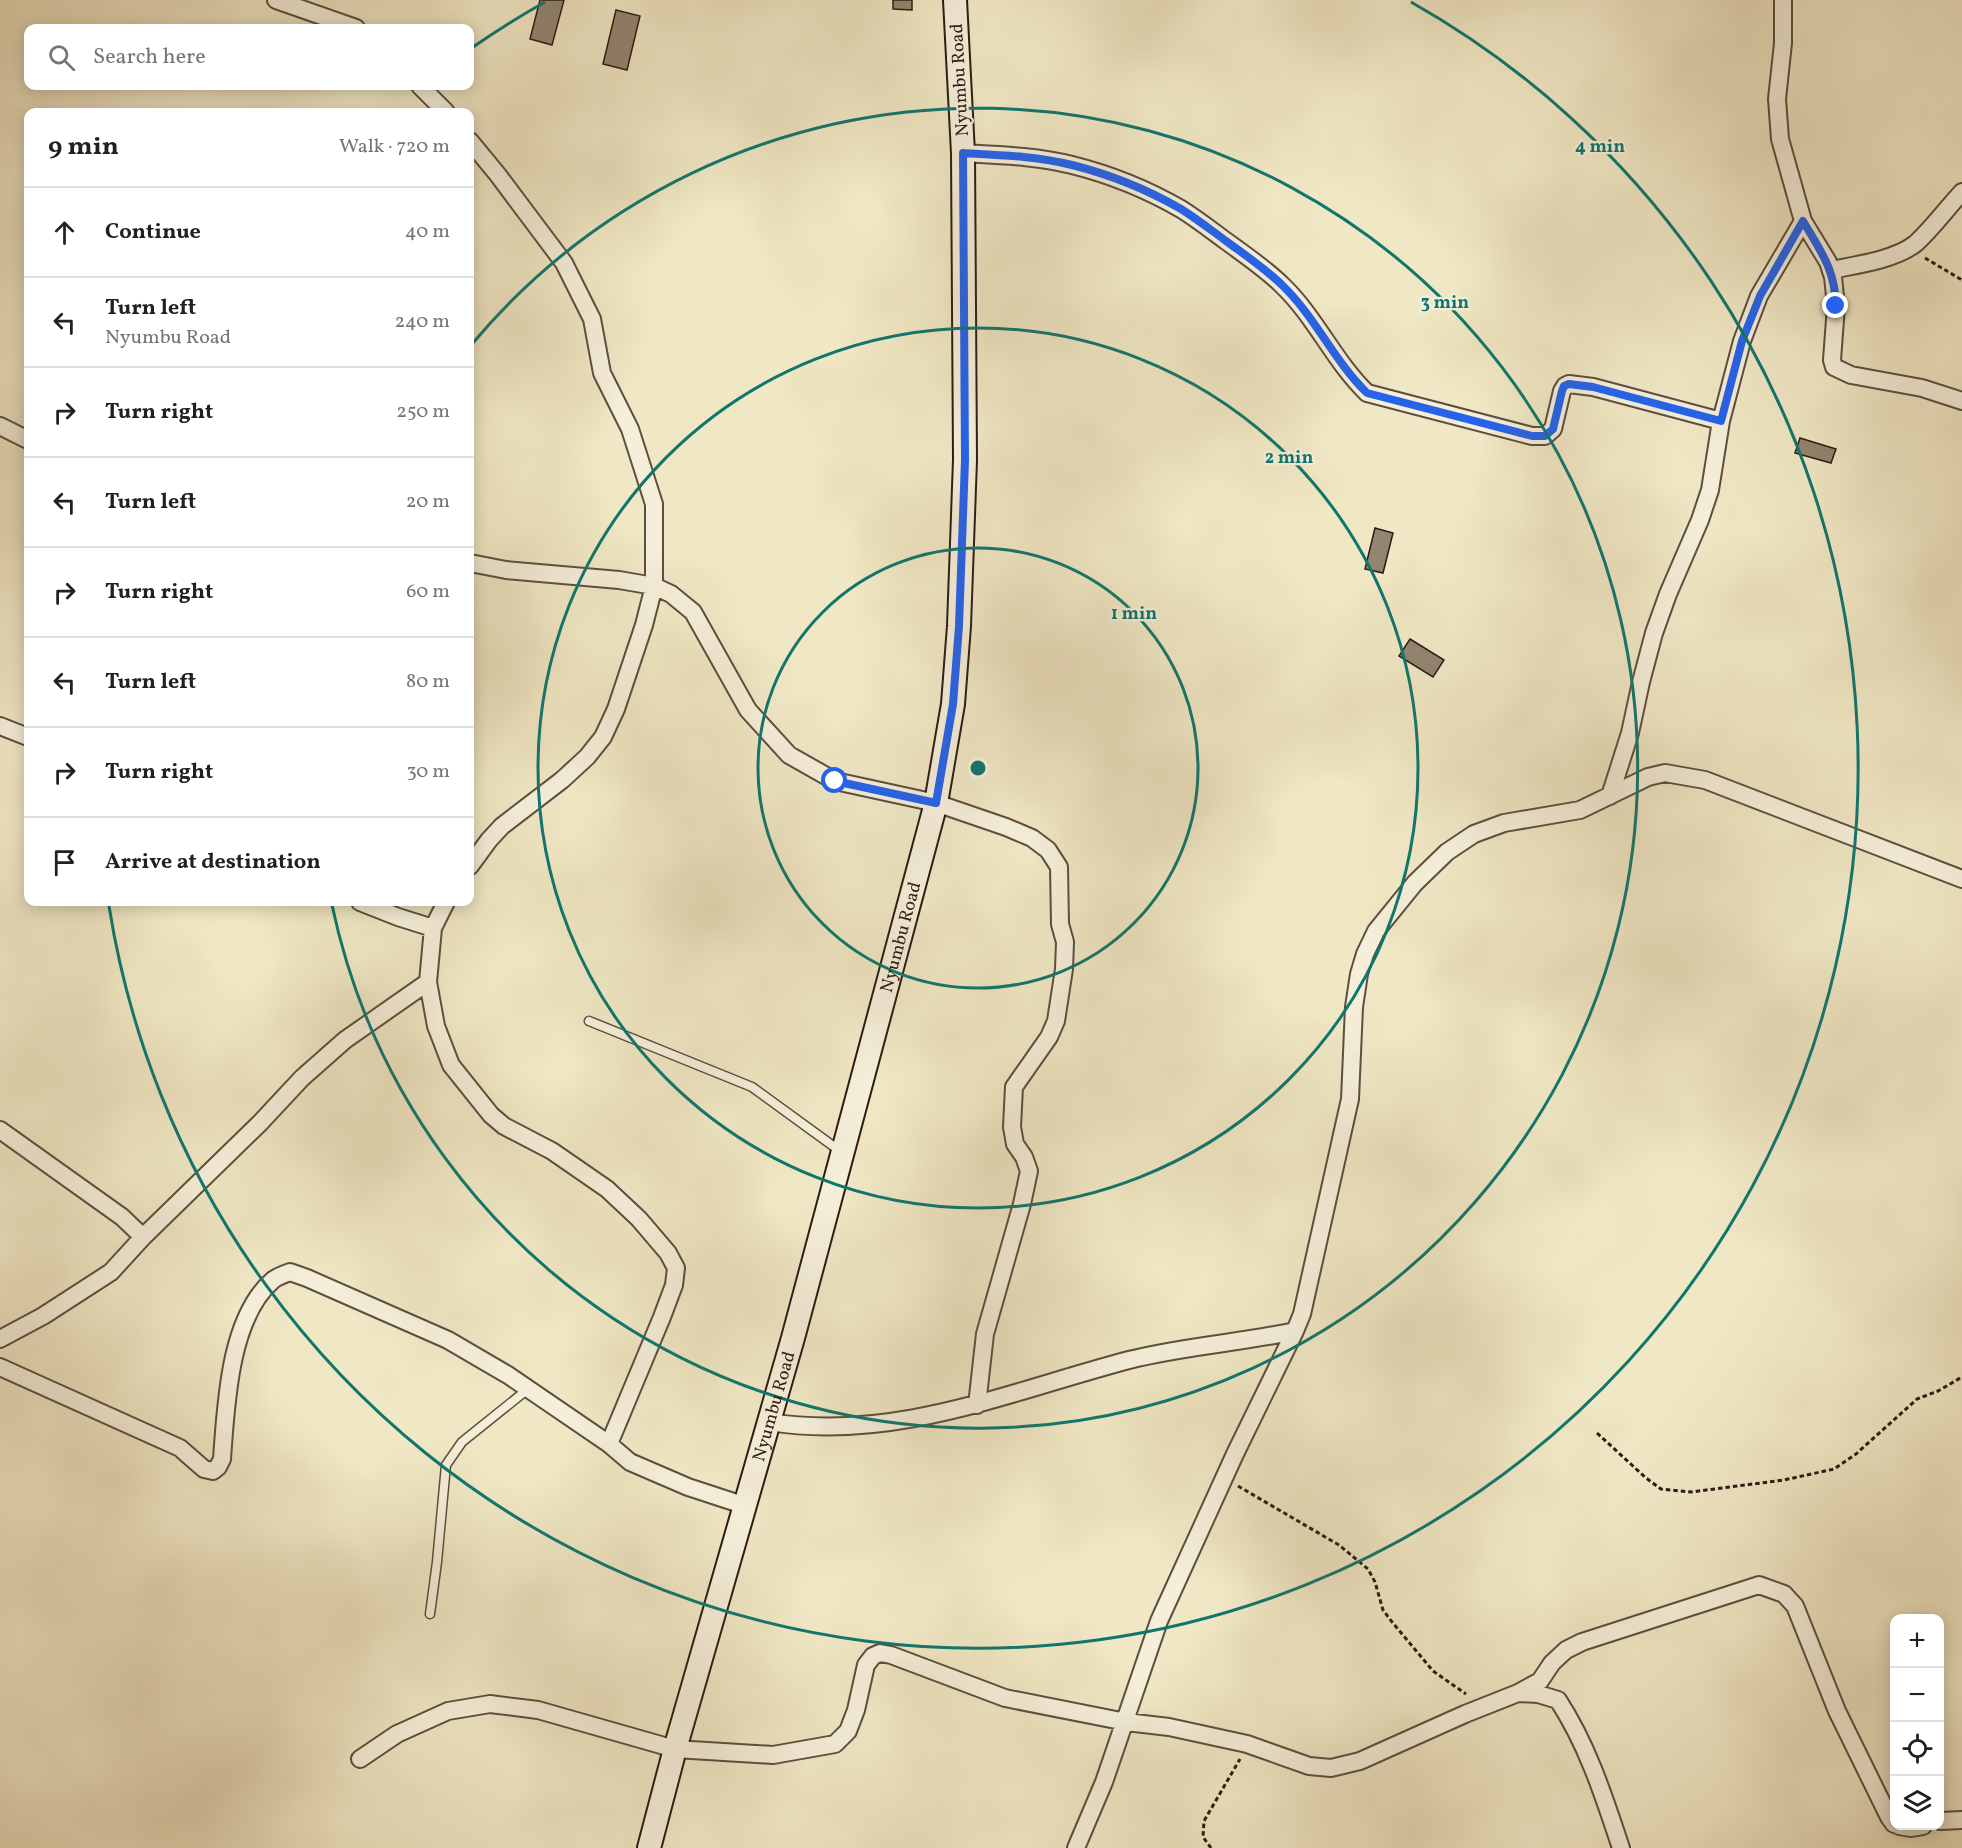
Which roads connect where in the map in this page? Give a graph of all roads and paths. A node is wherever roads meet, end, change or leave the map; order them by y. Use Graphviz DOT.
graph roads {
  1 [pos="276,0"];
  2 [pos="955,0"];
  3 [pos="1783,0"];
  4 [pos="345,24"];
  5 [pos="424,90"];
  6 [pos="442,108"];
  7 [pos="474,146"];
  8 [pos="963,153"];
  9 [pos="1962,192"];
  10 [pos="1803,221"];
  11 [pos="1908,247"];
  12 [pos="1831,270"];
  13 [pos="1962,280"];
  14 [pos="1962,401"];
  15 [pos="1721,421"];
  16 [pos="0,426"];
  17 [pos="24,438"];
  18 [pos="474,564"];
  19 [pos="654,586"];
  20 [pos="0,726"];
  21 [pos="24,735"];
  22 [pos="1610,796"];
  23 [pos="936,803"];
  24 [pos="474,861"];
  25 [pos="1962,879"];
  26 [pos="370,906"];
  27 [pos="444,906"];
  28 [pos="433,928"];
  29 [pos="428,982"];
  30 [pos="589,1022"];
  31 [pos="0,1130"];
  32 [pos="843,1153"];
  33 [pos="143,1237"];
  34 [pos="1294,1331"];
  35 [pos="0,1339"];
  36 [pos="0,1367"];
  37 [pos="1962,1377"];
  38 [pos="528,1389"];
  39 [pos="976,1405"];
  40 [pos="770,1422"];
  41 [pos="1597,1433"];
  42 [pos="609,1444"];
  43 [pos="1224,1478"];
  44 [pos="746,1506"];
  45 [pos="430,1614"];
  46 [pos="1518,1693"];
  47 [pos="1485,1706"];
  48 [pos="1126,1722"];
  49 [pos="1247,1744"];
  50 [pos="675,1749"];
  51 [pos="360,1759"];
  52 [pos="1890,1818"];
  53 [pos="1962,1820"];
  54 [pos="1944,1821"];
  55 [pos="650,1848"];
  56 [pos="1076,1848"];
  57 [pos="1211,1848"];
  58 [pos="1621,1848"];
  1 -- 4 [label="street"];
  2 -- 8 [label="street, Nyumbu Road"];
  3 -- 10 [label="street"];
  5 -- 6 [label="street"];
  7 -- 19 [label="street"];
  8 -- 15 [label="street"];
  8 -- 23 [label="street, Nyumbu Road"];
  9 -- 11 [label="street"];
  10 -- 12 [label="street"];
  10 -- 15 [label="street"];
  11 -- 12 [label="street"];
  11 -- 13 [label="path"];
  12 -- 14 [label="street"];
  15 -- 22 [label="street"];
  16 -- 17 [label="street"];
  18 -- 19 [label="street"];
  19 -- 23 [label="street"];
  19 -- 24 [label="street"];
  20 -- 21 [label="street"];
  22 -- 25 [label="street"];
  22 -- 34 [label="street"];
  23 -- 32 [label="street, Nyumbu Road"];
  23 -- 39 [label="street"];
  26 -- 28 [label="street"];
  27 -- 28 [label="street"];
  28 -- 29 [label="street"];
  29 -- 33 [label="street"];
  29 -- 42 [label="street"];
  30 -- 32 [label="lane"];
  31 -- 33 [label="street"];
  32 -- 40 [label="street, Nyumbu Road"];
  33 -- 35 [label="street"];
  34 -- 39 [label="street"];
  34 -- 43 [label="street"];
  36 -- 38 [label="street"];
  37 -- 41 [label="path"];
  38 -- 42 [label="street"];
  38 -- 45 [label="lane"];
  39 -- 40 [label="street"];
  40 -- 44 [label="street, Nyumbu Road"];
  42 -- 44 [label="street"];
  43 -- 47 [label="path"];
  43 -- 48 [label="street"];
  44 -- 50 [label="street, Nyumbu Road"];
  46 -- 47 [label="street"];
  46 -- 52 [label="street"];
  46 -- 58 [label="street"];
  47 -- 49 [label="street"];
  48 -- 49 [label="street"];
  48 -- 50 [label="street"];
  48 -- 56 [label="street"];
  49 -- 57 [label="path"];
  50 -- 51 [label="street"];
  50 -- 55 [label="street, Nyumbu Road"];
  53 -- 54 [label="street"];
}
